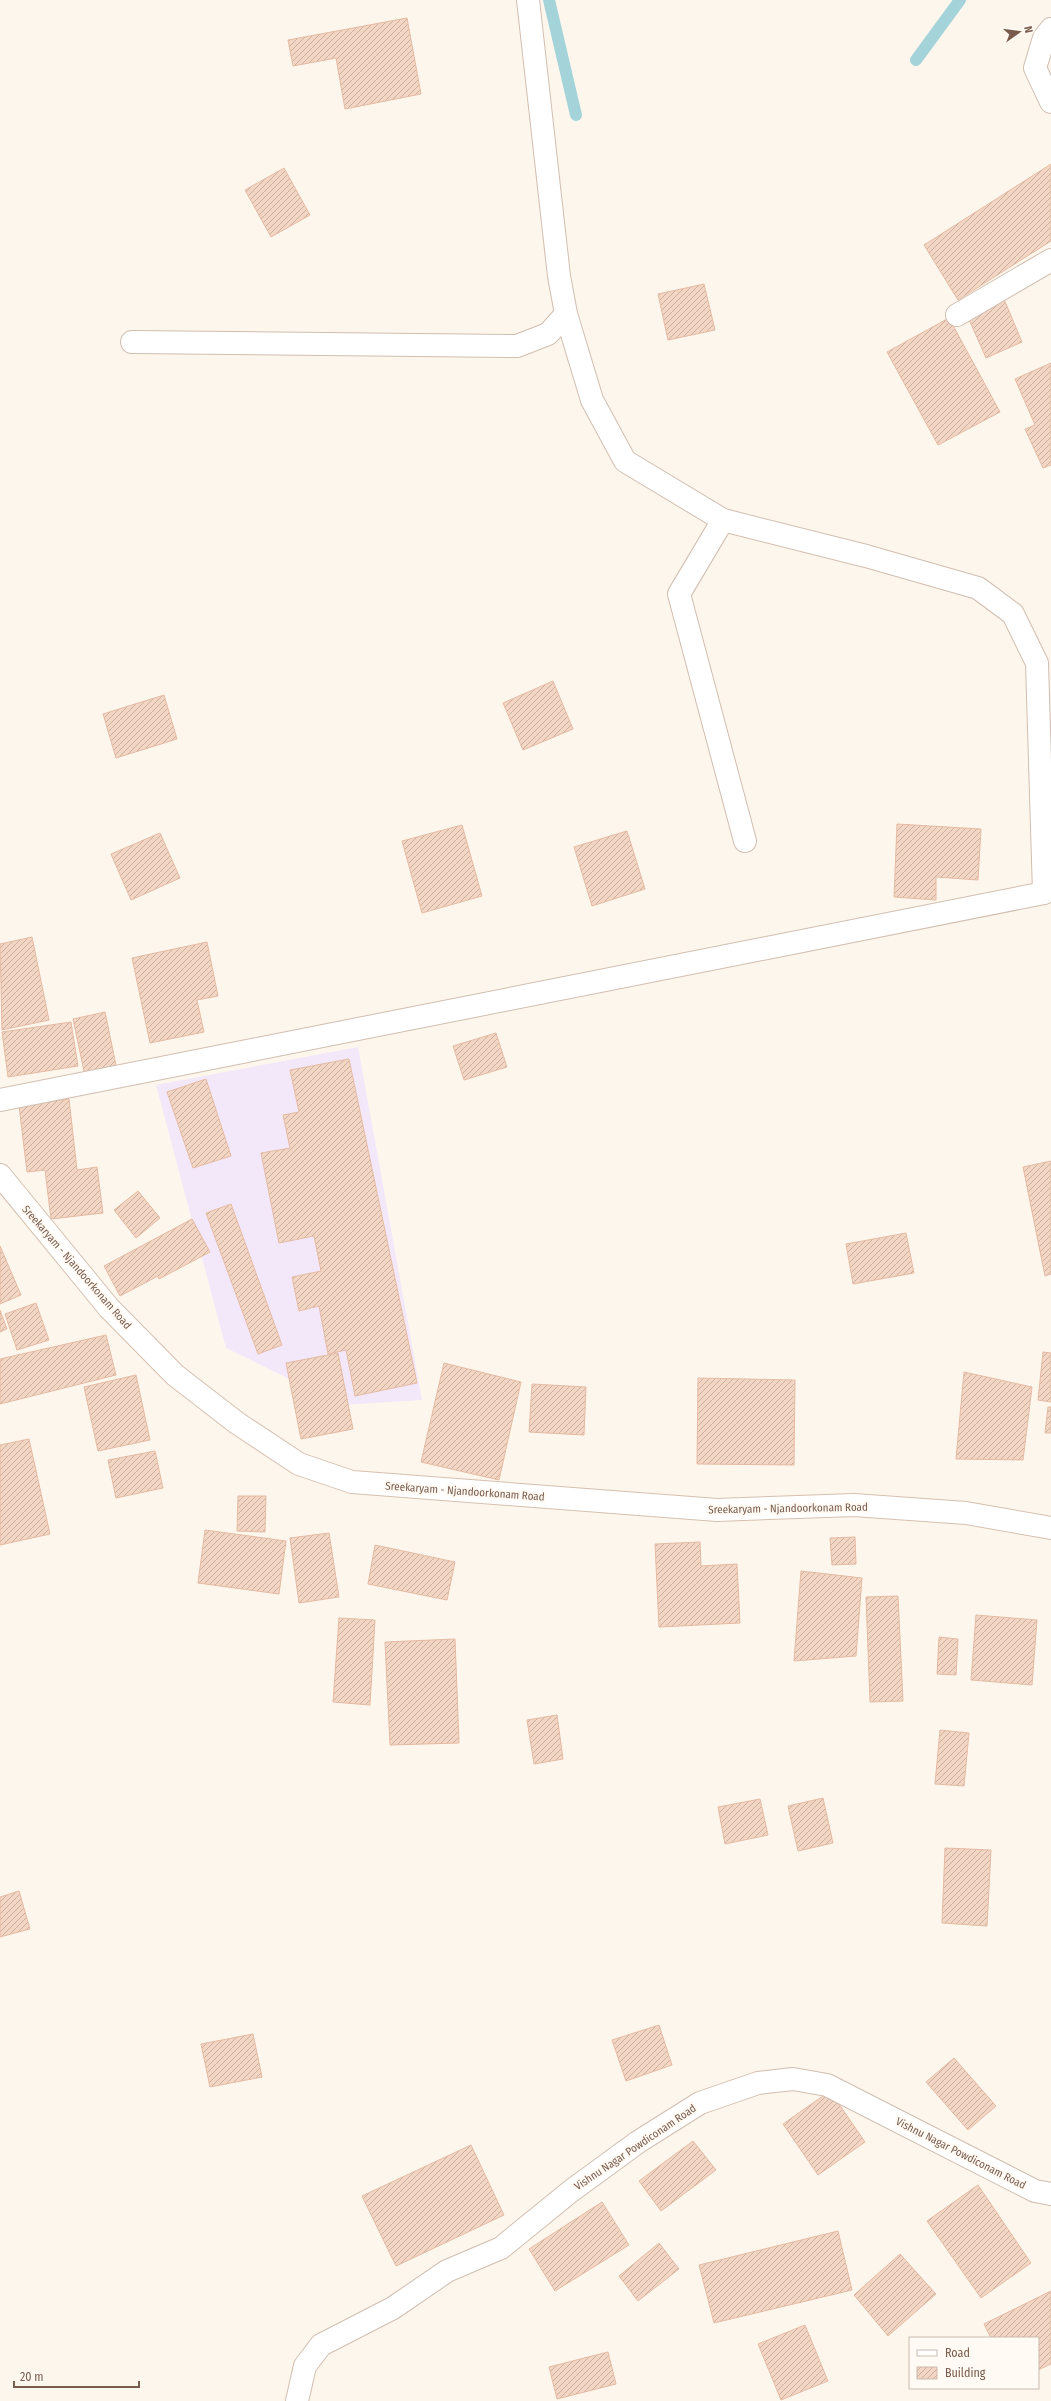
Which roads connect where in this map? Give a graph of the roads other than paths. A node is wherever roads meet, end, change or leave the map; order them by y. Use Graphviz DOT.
graph roads {
  1 [pos="528,0"];
  2 [pos="1051,29"];
  3 [pos="1051,102"];
  4 [pos="1051,260"];
  5 [pos="566,314"];
  6 [pos="957,315"];
  7 [pos="132,342"];
  8 [pos="724,520"];
  9 [pos="745,842"];
  10 [pos="0,1100"];
  11 [pos="0,1175"];
  12 [pos="1051,1528"];
  13 [pos="1051,2194"];
  14 [pos="297,2401"];
  1 -- 5 [label="street"];
  2 -- 3 [label="street"];
  4 -- 6 [label="street"];
  5 -- 7 [label="street"];
  5 -- 8 [label="street"];
  8 -- 9 [label="street"];
  8 -- 10 [label="street"];
  11 -- 12 [label="street, Sreekaryam - Njandoorkonam Road"];
  13 -- 14 [label="street, Vishnu Nagar Powdiconam Road"];
}
